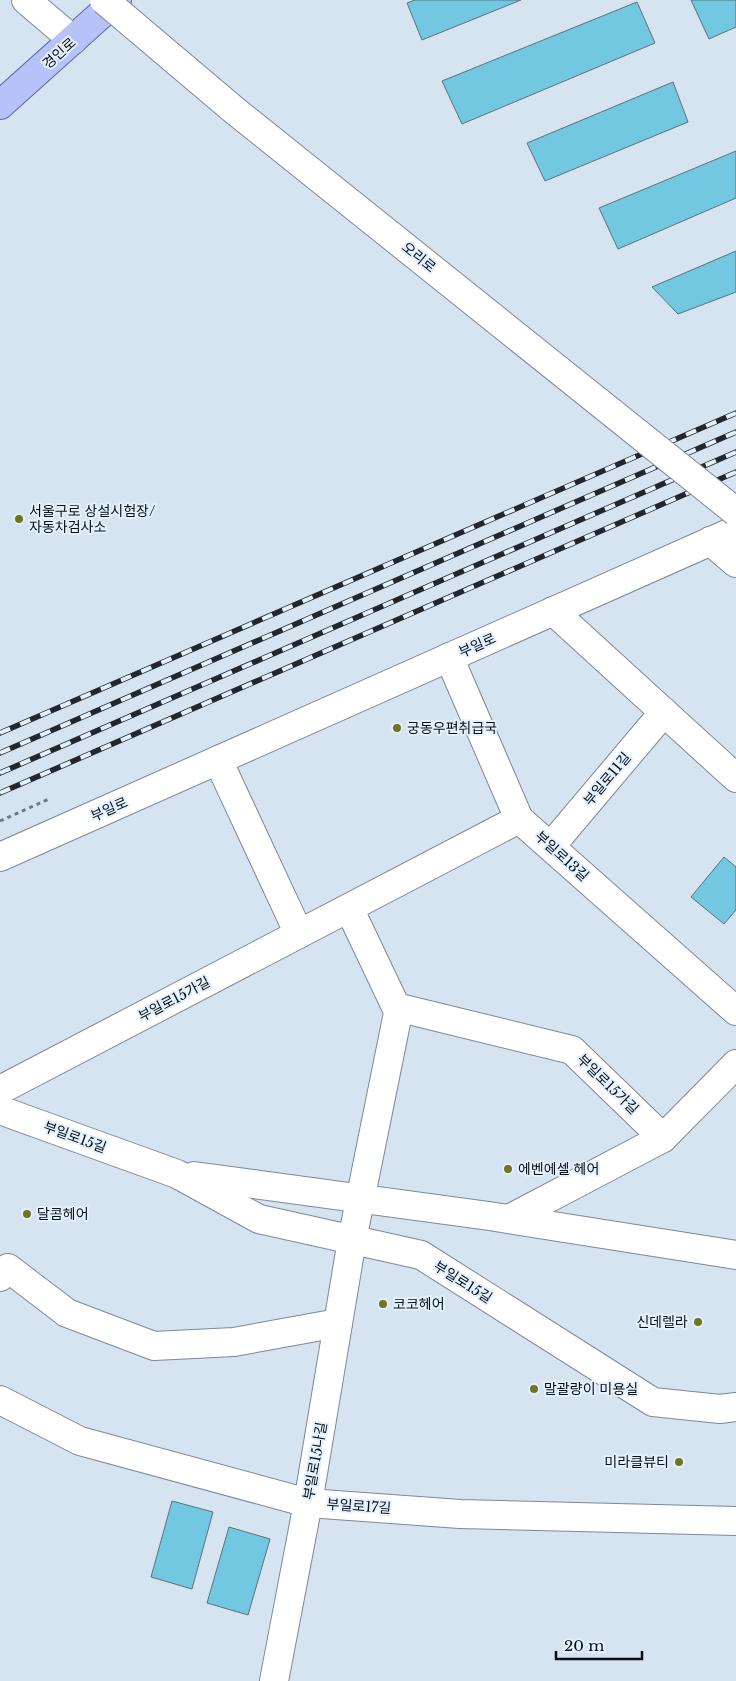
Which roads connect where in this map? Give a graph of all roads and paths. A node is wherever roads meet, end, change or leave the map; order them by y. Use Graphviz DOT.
graph roads {
  1 [pos="26,0"];
  2 [pos="104,0"];
  3 [pos="117,0"];
  4 [pos="73,40"];
  5 [pos="0,105"];
  6 [pos="736,512"];
  7 [pos="736,530"];
  8 [pos="710,541"];
  9 [pos="736,563"];
  10 [pos="553,611"];
  11 [pos="449,657"];
  12 [pos="664,712"];
  13 [pos="218,760"];
  14 [pos="736,778"];
  15 [pos="49,799"];
  16 [pos="519,819"];
  17 [pos="0,821"];
  18 [pos="550,846"];
  19 [pos="0,857"];
  20 [pos="349,908"];
  21 [pos="299,934"];
  22 [pos="399,1008"];
  23 [pos="736,1011"];
  24 [pos="736,1064"];
  25 [pos="0,1090"];
  26 [pos="0,1110"];
  27 [pos="663,1138"];
  28 [pos="177,1174"];
  29 [pos="361,1198"];
  30 [pos="509,1219"];
  31 [pos="352,1240"];
  32 [pos="736,1255"];
  33 [pos="0,1277"];
  34 [pos="338,1323"];
  35 [pos="0,1400"];
  36 [pos="736,1407"];
  37 [pos="308,1503"];
  38 [pos="736,1521"];
  39 [pos="274,1681"];
  1 -- 4 [label="street"];
  2 -- 6 [label="street, 오리로, bridge"];
  3 -- 4 [label="main road, 경인로"];
  4 -- 5 [label="main road, 경인로"];
  7 -- 8 [label="street, 부일로"];
  8 -- 9 [label="street"];
  8 -- 10 [label="street, 부일로"];
  10 -- 11 [label="street, 부일로"];
  10 -- 12 [label="street"];
  11 -- 13 [label="street, 부일로"];
  11 -- 16 [label="street, 부일로13길"];
  12 -- 14 [label="street"];
  12 -- 18 [label="street, 부일로11길"];
  13 -- 19 [label="street, 부일로"];
  13 -- 21 [label="street"];
  15 -- 17 [label="path"];
  16 -- 18 [label="street, 부일로13길"];
  16 -- 20 [label="street, 부일로15가길"];
  18 -- 23 [label="street, 부일로13길"];
  20 -- 21 [label="street, 부일로15가길"];
  20 -- 22 [label="street"];
  21 -- 25 [label="street, 부일로15가길"];
  22 -- 27 [label="street, 부일로15가길"];
  22 -- 29 [label="street"];
  24 -- 27 [label="street"];
  26 -- 28 [label="street, 부일로15길"];
  27 -- 30 [label="street"];
  28 -- 29 [label="street, 부일로15길"];
  28 -- 31 [label="street, 부일로15길"];
  29 -- 30 [label="street, 부일로15길"];
  29 -- 31 [label="street"];
  30 -- 32 [label="street, 부일로15길"];
  31 -- 34 [label="street, 부일로15나길"];
  31 -- 36 [label="street, 부일로15길"];
  33 -- 34 [label="street"];
  34 -- 37 [label="street, 부일로15나길"];
  35 -- 37 [label="street, 부일로17길"];
  37 -- 38 [label="street, 부일로17길"];
  37 -- 39 [label="street, 부일로15나길"];
}
